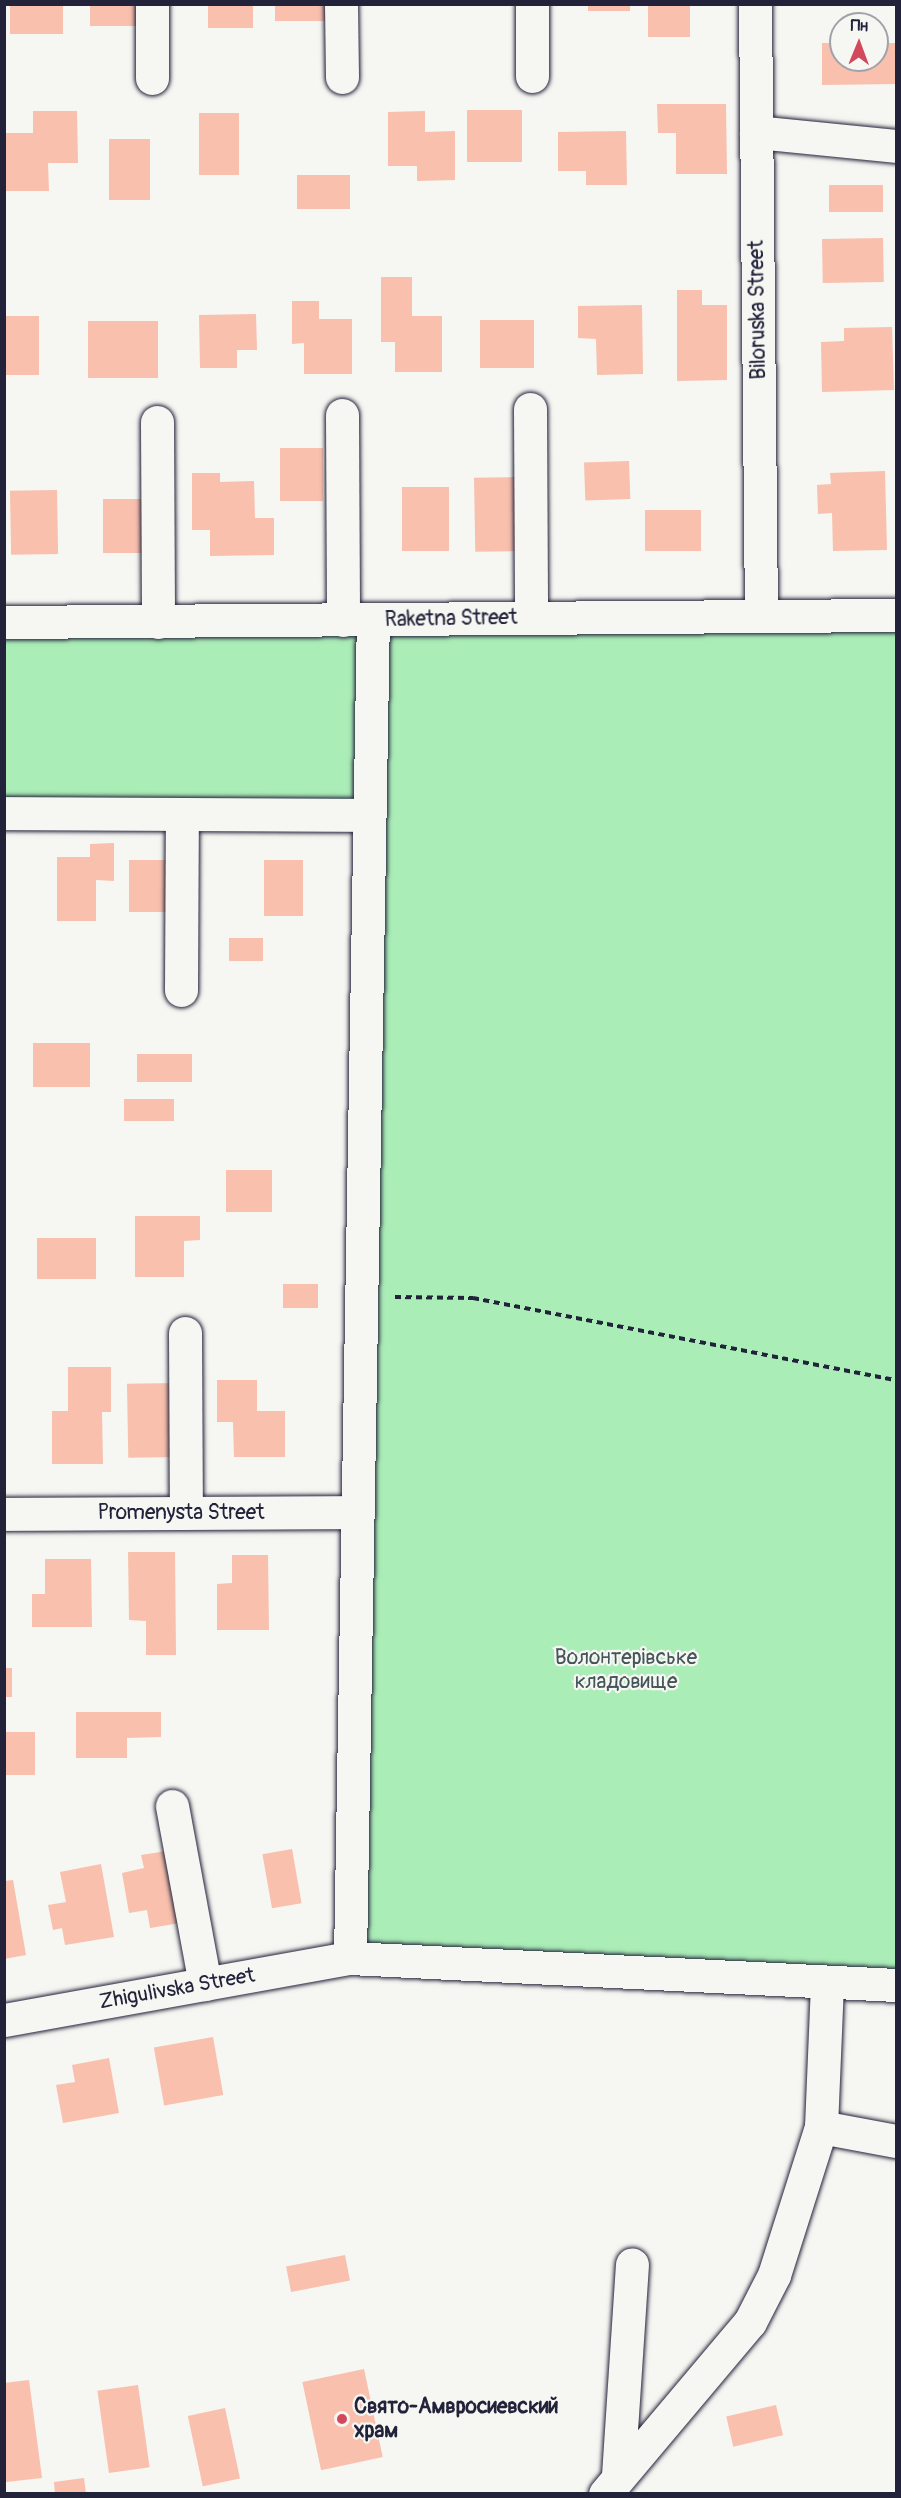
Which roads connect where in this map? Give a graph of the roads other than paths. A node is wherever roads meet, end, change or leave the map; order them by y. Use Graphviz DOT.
graph roads {
  1 [pos="152,4"];
  2 [pos="341,4"];
  3 [pos="532,4"];
  4 [pos="755,4"];
  5 [pos="532,76"];
  6 [pos="342,77"];
  7 [pos="152,78"];
  8 [pos="756,132"];
  9 [pos="897,146"];
  10 [pos="530,409"];
  11 [pos="342,415"];
  12 [pos="157,422"];
  13 [pos="897,615"];
  14 [pos="761,616"];
  15 [pos="531,618"];
  16 [pos="358,620"];
  17 [pos="4,622"];
  18 [pos="158,622"];
  19 [pos="4,813"];
  20 [pos="182,814"];
  21 [pos="369,815"];
  22 [pos="181,990"];
  23 [pos="185,1332"];
  24 [pos="358,1512"];
  25 [pos="186,1513"];
  26 [pos="4,1514"];
  27 [pos="172,1806"];
  28 [pos="350,1958"];
  29 [pos="827,1982"];
  30 [pos="205,1984"];
  31 [pos="897,1985"];
  32 [pos="4,2020"];
  33 [pos="821,2127"];
  34 [pos="897,2141"];
  35 [pos="632,2264"];
  36 [pos="611,2484"];
  1 -- 7 [label="street"];
  2 -- 6 [label="street"];
  3 -- 5 [label="street"];
  4 -- 8 [label="street, Biloruska Street"];
  8 -- 9 [label="street"];
  8 -- 14 [label="street, Biloruska Street"];
  10 -- 15 [label="street"];
  11 -- 16 [label="street"];
  12 -- 18 [label="street"];
  13 -- 14 [label="street, Raketna Street"];
  14 -- 15 [label="street, Raketna Street"];
  15 -- 16 [label="street, Raketna Street"];
  16 -- 18 [label="street, Raketna Street"];
  16 -- 21 [label="street"];
  17 -- 18 [label="street, Raketna Street"];
  19 -- 20 [label="street"];
  20 -- 21 [label="street"];
  20 -- 22 [label="street"];
  21 -- 24 [label="street"];
  23 -- 25 [label="street"];
  24 -- 25 [label="street, Promenysta Street"];
  24 -- 28 [label="street"];
  25 -- 26 [label="street, Promenysta Street"];
  27 -- 30 [label="street"];
  28 -- 29 [label="street, Zhigulivska Street"];
  28 -- 30 [label="street, Zhigulivska Street"];
  29 -- 31 [label="street, Zhigulivska Street"];
  29 -- 33 [label="street"];
  30 -- 32 [label="street, Zhigulivska Street"];
  33 -- 34 [label="street"];
  33 -- 36 [label="street"];
  35 -- 36 [label="street"];
}
